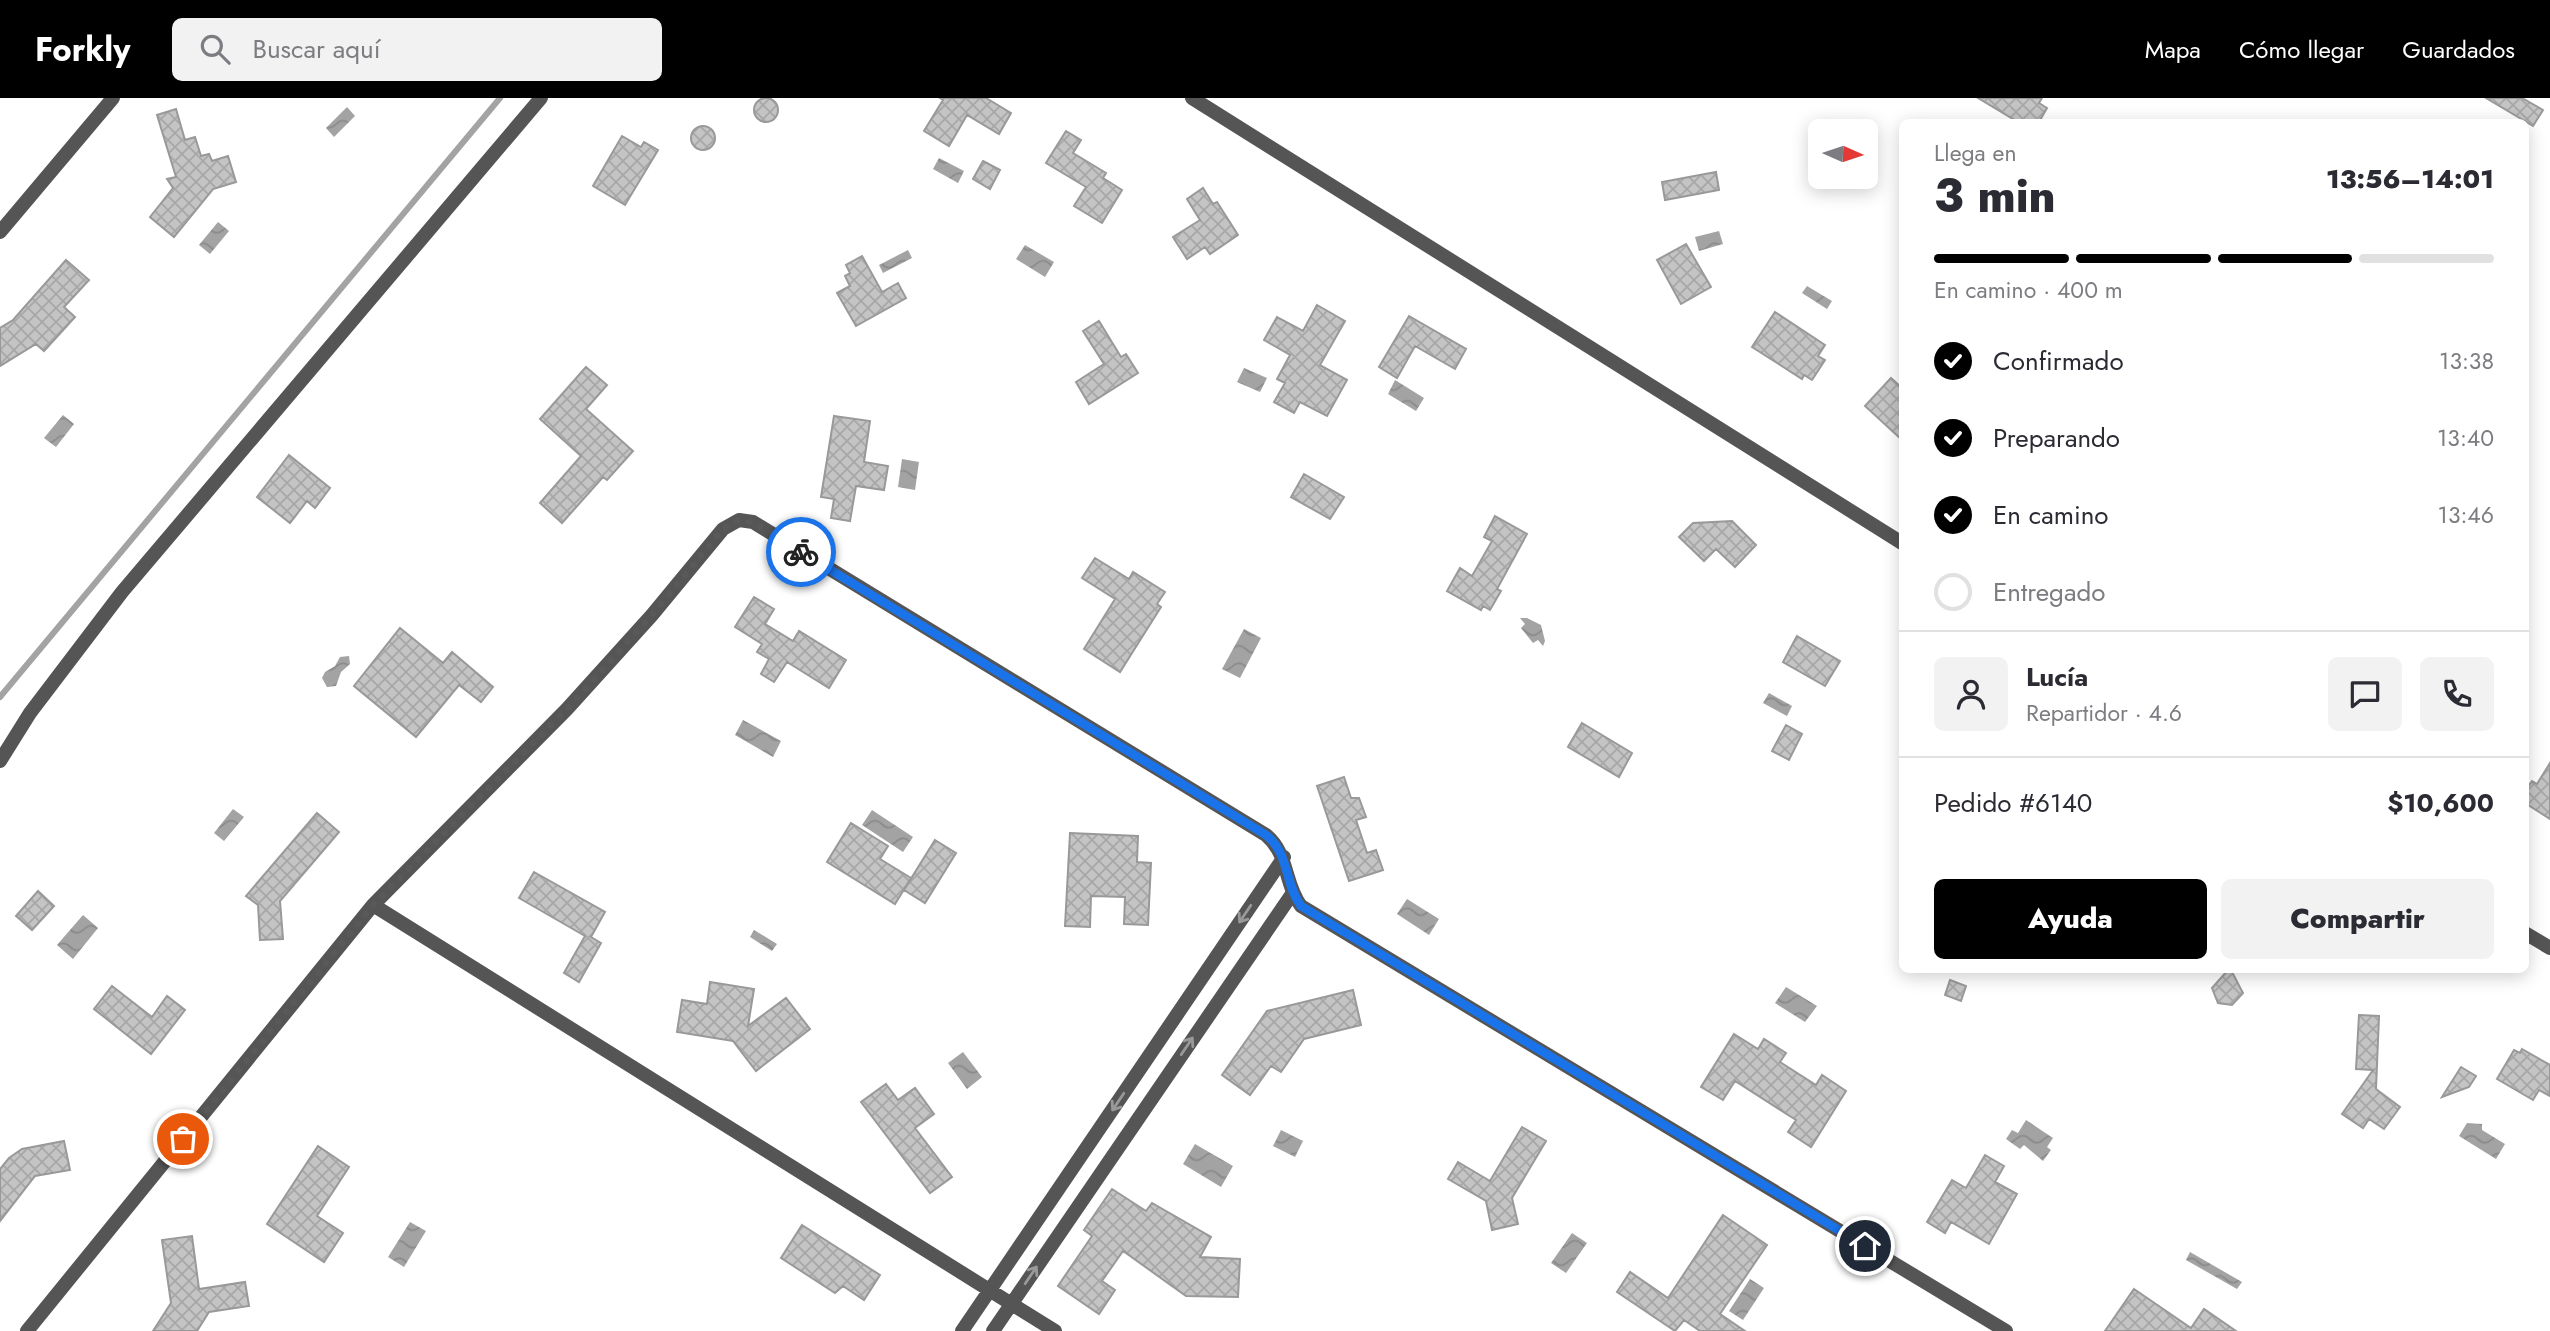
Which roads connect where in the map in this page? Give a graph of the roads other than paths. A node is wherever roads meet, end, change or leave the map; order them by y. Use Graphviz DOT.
graph roads {
  1 [pos="113,98"];
  2 [pos="541,98"];
  3 [pos="1192,98"];
  4 [pos="0,232"];
  5 [pos="1899,541"];
  6 [pos="0,761"];
  7 [pos="1284,857"];
  8 [pos="1292,894"];
  9 [pos="373,905"];
  10 [pos="2529,935"];
  11 [pos="2550,948"];
  12 [pos="989,1290"];
  13 [pos="1011,1304"];
  14 [pos="27,1331"];
  15 [pos="962,1331"];
  16 [pos="993,1331"];
  17 [pos="1055,1331"];
  18 [pos="2006,1331"];
  1 -- 4 [label="street"];
  2 -- 6 [label="street"];
  3 -- 5 [label="street"];
  7 -- 8 [label="street"];
  7 -- 9 [label="street"];
  7 -- 12 [label="street, one-way"];
  13 -- 8 [label="street, one-way"];
  8 -- 18 [label="street"];
  9 -- 12 [label="street"];
  9 -- 14 [label="street"];
  10 -- 11 [label="street"];
  12 -- 13 [label="street"];
  12 -- 15 [label="street"];
  13 -- 16 [label="street"];
  13 -- 17 [label="street"];
}
